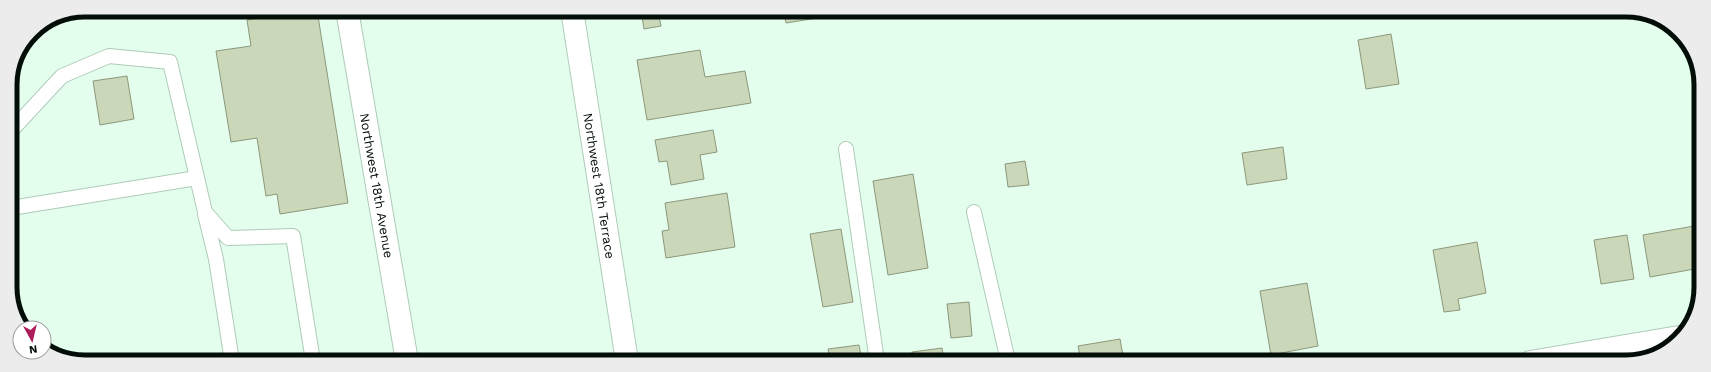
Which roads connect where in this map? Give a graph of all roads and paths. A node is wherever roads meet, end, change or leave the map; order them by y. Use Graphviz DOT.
graph roads {
  1 [pos="348,17"];
  2 [pos="573,17"];
  3 [pos="17,124"];
  4 [pos="846,149"];
  5 [pos="197,178"];
  6 [pos="17,207"];
  7 [pos="205,212"];
  8 [pos="974,212"];
  9 [pos="1670,339"];
  10 [pos="231,355"];
  11 [pos="312,355"];
  12 [pos="406,355"];
  13 [pos="626,355"];
  14 [pos="876,355"];
  15 [pos="1007,355"];
  16 [pos="1572,355"];
  1 -- 12 [label="street, Northwest 18th Avenue"];
  2 -- 13 [label="street, Northwest 18th Terrace"];
  3 -- 5 [label="lane"];
  4 -- 14 [label="lane"];
  5 -- 6 [label="lane"];
  5 -- 7 [label="lane"];
  7 -- 10 [label="lane"];
  7 -- 11 [label="lane"];
  8 -- 15 [label="lane"];
  9 -- 16 [label="street"];
}
